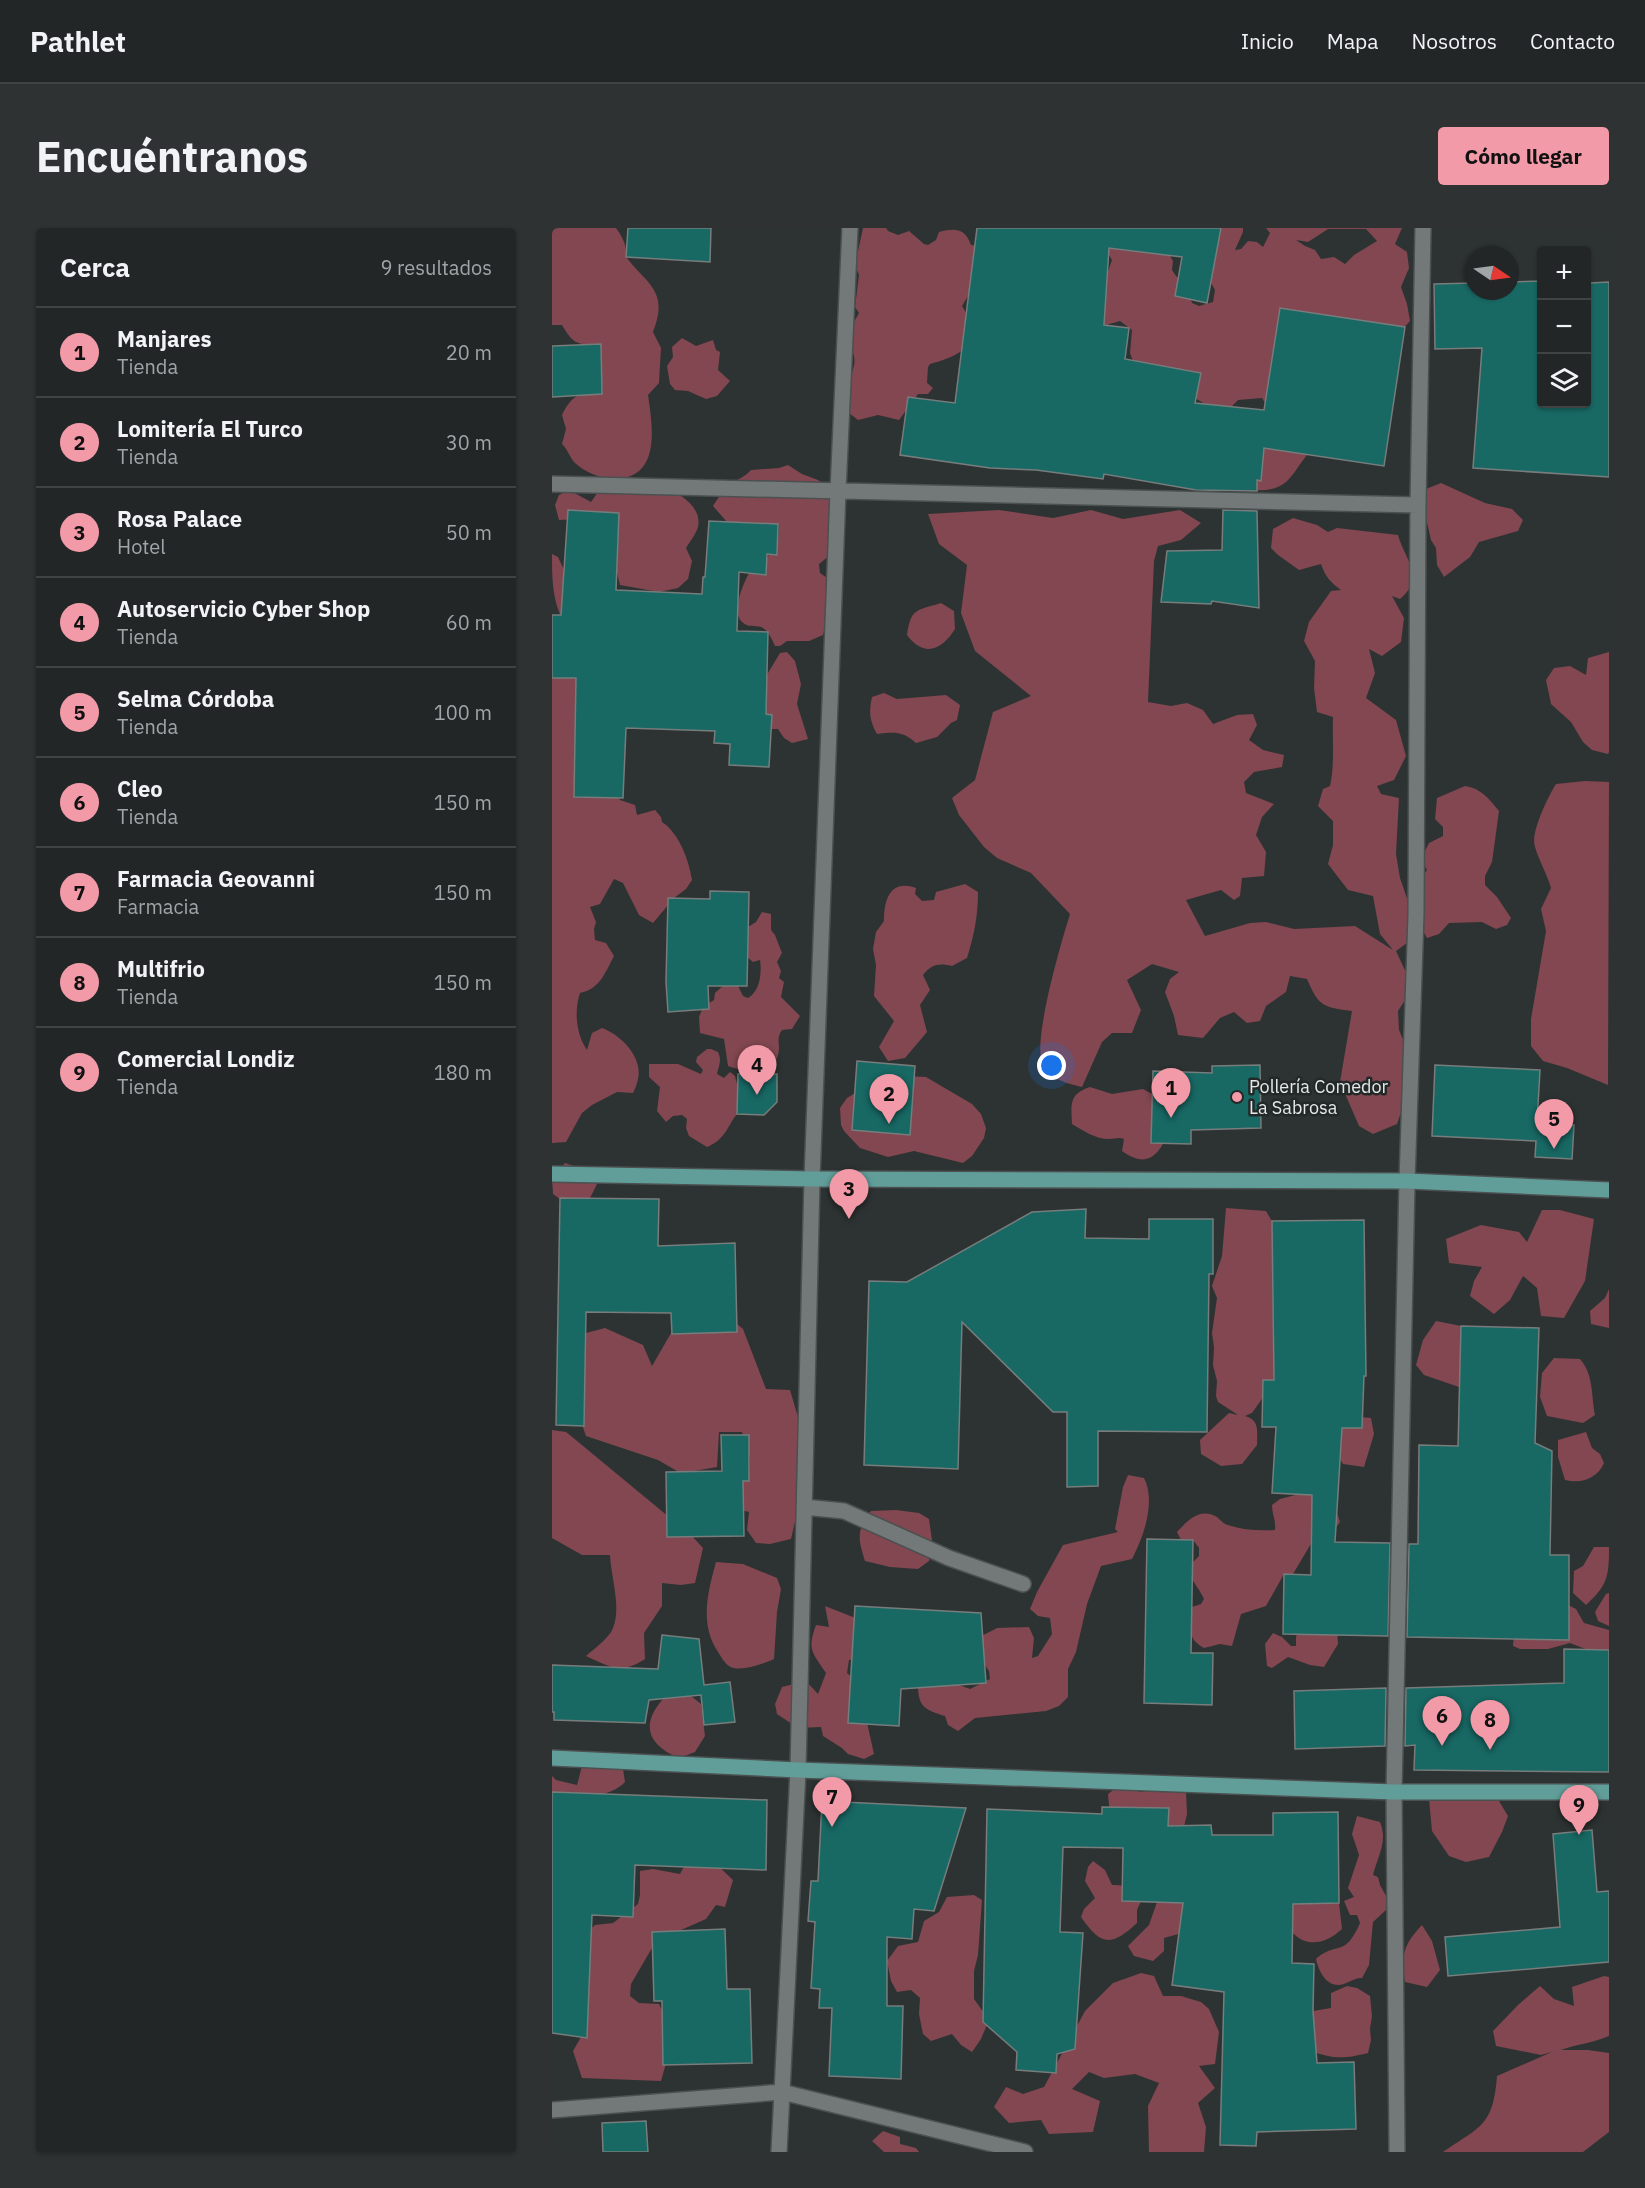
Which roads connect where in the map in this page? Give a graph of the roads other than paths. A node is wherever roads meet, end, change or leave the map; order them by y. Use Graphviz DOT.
graph roads {
  1 [pos="850,228"];
  2 [pos="1423,228"];
  3 [pos="552,484"];
  4 [pos="838,490"];
  5 [pos="1419,505"];
  6 [pos="552,1174"];
  7 [pos="812,1179"];
  8 [pos="1407,1181"];
  9 [pos="1609,1190"];
  10 [pos="804,1507"];
  11 [pos="1023,1584"];
  12 [pos="552,1758"];
  13 [pos="798,1770"];
  14 [pos="1394,1792"];
  15 [pos="1609,1792"];
  16 [pos="782,2092"];
  17 [pos="552,2110"];
  18 [pos="779,2152"];
  19 [pos="1025,2152"];
  20 [pos="1397,2152"];
  1 -- 4 [label="street"];
  2 -- 5 [label="street"];
  3 -- 4 [label="street"];
  4 -- 5 [label="street"];
  4 -- 7 [label="street"];
  5 -- 8 [label="street"];
  6 -- 7 [label="main road"];
  7 -- 8 [label="main road"];
  7 -- 10 [label="street"];
  8 -- 9 [label="main road"];
  8 -- 14 [label="street"];
  10 -- 11 [label="street"];
  10 -- 13 [label="street"];
  12 -- 13 [label="main road"];
  13 -- 14 [label="main road"];
  13 -- 16 [label="street"];
  14 -- 15 [label="main road"];
  14 -- 20 [label="street"];
  16 -- 17 [label="street"];
  16 -- 18 [label="street"];
  16 -- 19 [label="street"];
}
